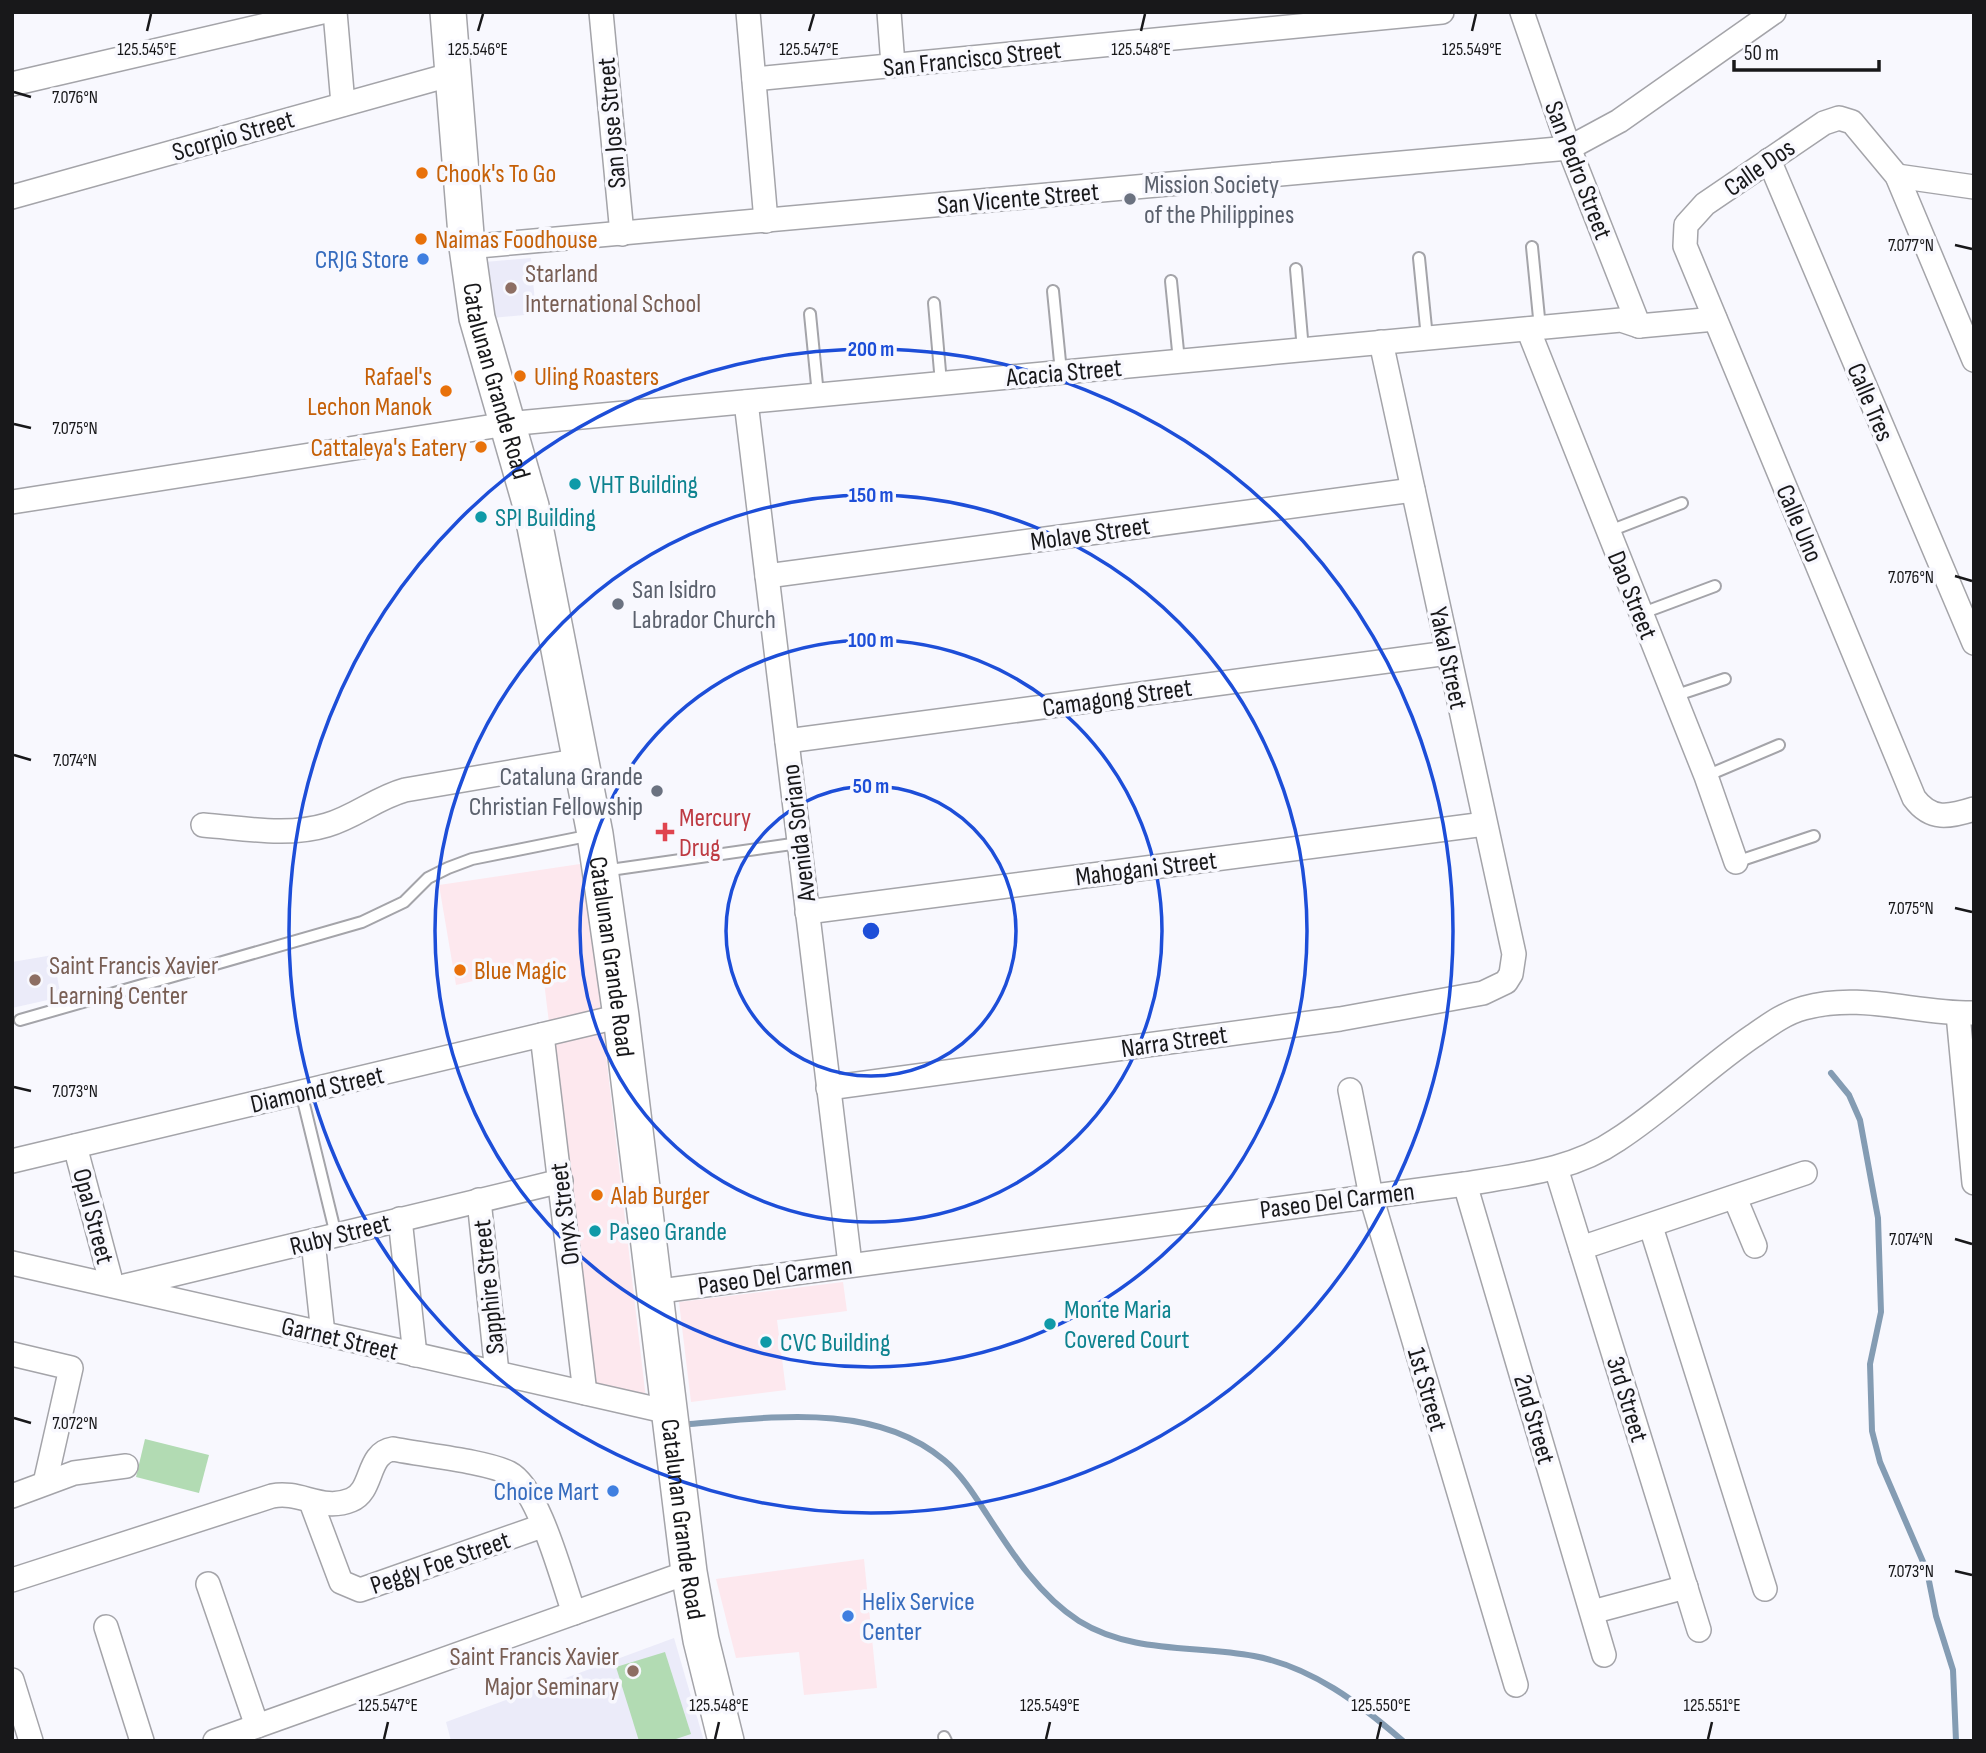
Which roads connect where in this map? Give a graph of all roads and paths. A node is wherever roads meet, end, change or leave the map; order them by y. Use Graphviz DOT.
graph roads {
  1 [pos="322,12"];
  2 [pos="335,12"];
  3 [pos="448,12"];
  4 [pos="601,12"];
  5 [pos="748,12"];
  6 [pos="890,12"];
  7 [pos="1441,12"];
  8 [pos="1522,12"];
  9 [pos="1774,12"];
  10 [pos="1254,21"];
  11 [pos="893,65"];
  12 [pos="453,74"];
  13 [pos="754,79"];
  14 [pos="12,85"];
  15 [pos="342,104"];
  16 [pos="1569,148"];
  17 [pos="1769,160"];
  18 [pos="1896,176"];
  19 [pos="1974,187"];
  20 [pos="12,197"];
  21 [pos="766,221"];
  22 [pos="1686,225"];
  23 [pos="622,234"];
  24 [pos="467,247"];
  25 [pos="1532,247"];
  26 [pos="1419,258"];
  27 [pos="1296,269"];
  28 [pos="1171,281"];
  29 [pos="1053,292"];
  30 [pos="934,303"];
  31 [pos="1713,312"];
  32 [pos="810,314"];
  33 [pos="1631,319"];
  34 [pos="1534,328"];
  35 [pos="1427,338"];
  36 [pos="1381,342"];
  37 [pos="1304,350"];
  38 [pos="1974,360"];
  39 [pos="1180,361"];
  40 [pos="1061,372"];
  41 [pos="942,383"];
  42 [pos="818,395"];
  43 [pos="746,402"];
  44 [pos="507,424"];
  45 [pos="1413,490"];
  46 [pos="12,502"];
  47 [pos="1682,503"];
  48 [pos="1607,532"];
  49 [pos="767,576"];
  50 [pos="1715,586"];
  51 [pos="1640,614"];
  52 [pos="1974,643"];
  53 [pos="1448,653"];
  54 [pos="1725,679"];
  55 [pos="1674,696"];
  56 [pos="787,741"];
  57 [pos="1779,745"];
  58 [pos="581,760"];
  59 [pos="1706,776"];
  60 [pos="1974,809"];
  61 [pos="1485,824"];
  62 [pos="203,825"];
  63 [pos="595,834"];
  64 [pos="1814,836"];
  65 [pos="799,843"];
  66 [pos="1736,862"];
  67 [pos="601,871"];
  68 [pos="807,912"];
  69 [pos="1511,974"];
  70 [pos="1966,1014"];
  71 [pos="621,1016"];
  72 [pos="20,1020"];
  73 [pos="542,1035"];
  74 [pos="828,1088"];
  75 [pos="1350,1090"];
  76 [pos="301,1092"];
  77 [pos="75,1146"];
  78 [pos="12,1161"];
  79 [pos="1556,1168"];
  80 [pos="1805,1172"];
  81 [pos="561,1181"];
  82 [pos="1974,1183"];
  83 [pos="1465,1184"];
  84 [pos="1371,1196"];
  85 [pos="1735,1199"];
  86 [pos="479,1200"];
  87 [pos="400,1219"];
  88 [pos="1651,1227"];
  89 [pos="336,1235"];
  90 [pos="313,1241"];
  91 [pos="1755,1246"];
  92 [pos="1581,1248"];
  93 [pos="12,1263"];
  94 [pos="850,1264"];
  95 [pos="116,1286"];
  96 [pos="653,1292"];
  97 [pos="323,1334"];
  98 [pos="12,1354"];
  99 [pos="415,1355"];
  100 [pos="497,1373"];
  101 [pos="585,1393"];
  102 [pos="669,1412"];
  103 [pos="126,1466"];
  104 [pos="45,1483"];
  105 [pos="12,1496"];
  106 [pos="311,1502"];
  107 [pos="542,1526"];
  108 [pos="689,1572"];
  109 [pos="12,1580"];
  110 [pos="208,1584"];
  111 [pos="1686,1587"];
  112 [pos="1765,1588"];
  113 [pos="1592,1612"];
  114 [pos="574,1613"];
  115 [pos="106,1627"];
  116 [pos="1699,1630"];
  117 [pos="1604,1655"];
  118 [pos="12,1680"];
  119 [pos="1516,1685"];
  120 [pos="257,1726"];
  121 [pos="31,1741"];
  122 [pos="142,1741"];
  123 [pos="215,1741"];
  124 [pos="726,1741"];
  1 -- 14 [label="street"];
  2 -- 15 [label="street"];
  3 -- 12 [label="main road, Catalunan Grande Road"];
  4 -- 23 [label="street, San Jose Street"];
  5 -- 13 [label="street"];
  6 -- 11 [label="street"];
  7 -- 10 [label="street, San Francisco Street"];
  8 -- 16 [label="street, San Pedro Street"];
  9 -- 16 [label="street"];
  10 -- 11 [label="street, San Francisco Street"];
  11 -- 13 [label="street, San Francisco Street"];
  12 -- 15 [label="street, Scorpio Street"];
  12 -- 24 [label="main road, Catalunan Grande Road"];
  13 -- 21 [label="street"];
  15 -- 20 [label="street, Scorpio Street"];
  16 -- 21 [label="street, San Vicente Street"];
  16 -- 33 [label="street, San Pedro Street"];
  17 -- 18 [label="street, Calle Dos"];
  17 -- 22 [label="street, Calle Dos"];
  17 -- 52 [label="street, Calle Tres"];
  18 -- 19 [label="street"];
  18 -- 38 [label="street"];
  21 -- 23 [label="street, San Vicente Street"];
  22 -- 31 [label="street, Calle Uno"];
  23 -- 24 [label="street, San Vicente Street"];
  24 -- 44 [label="main road, Catalunan Grande Road"];
  25 -- 34 [label="lane"];
  26 -- 35 [label="lane"];
  27 -- 37 [label="lane"];
  28 -- 39 [label="lane"];
  29 -- 40 [label="lane"];
  30 -- 41 [label="lane"];
  31 -- 33 [label="street, Acacia Street"];
  31 -- 60 [label="street, Calle Uno"];
  32 -- 42 [label="lane"];
  33 -- 34 [label="street, Acacia Street"];
  34 -- 35 [label="street, Acacia Street"];
  34 -- 48 [label="street, Dao Street"];
  35 -- 36 [label="street, Acacia Street"];
  36 -- 37 [label="street, Acacia Street"];
  36 -- 45 [label="street, Yakal Street"];
  37 -- 39 [label="street, Acacia Street"];
  39 -- 40 [label="street, Acacia Street"];
  40 -- 41 [label="street, Acacia Street"];
  41 -- 42 [label="street, Acacia Street"];
  42 -- 43 [label="street, Acacia Street"];
  43 -- 44 [label="street, Acacia Street"];
  43 -- 49 [label="street, Avenida Soriano"];
  44 -- 46 [label="street, Acacia Street"];
  44 -- 58 [label="main road, Catalunan Grande Road"];
  45 -- 49 [label="street, Molave Street"];
  45 -- 53 [label="street, Yakal Street"];
  47 -- 48 [label="lane"];
  48 -- 51 [label="street, Dao Street"];
  49 -- 56 [label="street, Avenida Soriano"];
  50 -- 51 [label="lane"];
  51 -- 55 [label="street, Dao Street"];
  53 -- 56 [label="street, Camagong Street"];
  53 -- 61 [label="street, Yakal Street"];
  54 -- 55 [label="lane"];
  55 -- 59 [label="street, Dao Street"];
  56 -- 65 [label="street, Avenida Soriano"];
  57 -- 59 [label="lane"];
  58 -- 62 [label="street"];
  58 -- 63 [label="main road, Catalunan Grande Road"];
  59 -- 66 [label="street, Dao Street"];
  61 -- 68 [label="street, Mahogani Street"];
  61 -- 69 [label="street, Yakal Street"];
  63 -- 67 [label="main road, Catalunan Grande Road"];
  63 -- 72 [label="lane"];
  64 -- 66 [label="lane"];
  65 -- 67 [label="lane"];
  65 -- 68 [label="street, Avenida Soriano"];
  67 -- 71 [label="main road, Catalunan Grande Road"];
  68 -- 74 [label="street, Avenida Soriano"];
  69 -- 74 [label="street, Narra Street"];
  70 -- 79 [label="street, Paseo Del Carmen"];
  70 -- 82 [label="street"];
  71 -- 73 [label="street, Diamond Street"];
  71 -- 96 [label="main road, Catalunan Grande Road"];
  73 -- 76 [label="street, Diamond Street"];
  73 -- 81 [label="street, Onyx Street"];
  74 -- 94 [label="street, Avenida Soriano"];
  75 -- 84 [label="street, 1st Street"];
  76 -- 77 [label="street, Diamond Street"];
  76 -- 89 [label="lane"];
  77 -- 78 [label="street, Diamond Street"];
  77 -- 95 [label="street, Opal Street"];
  79 -- 83 [label="street, Paseo Del Carmen"];
  79 -- 92 [label="street, 3rd Street"];
  80 -- 85 [label="street"];
  81 -- 86 [label="street, Ruby Street"];
  81 -- 101 [label="street, Onyx Street"];
  83 -- 84 [label="street, Paseo Del Carmen"];
  83 -- 113 [label="street, 2nd Street"];
  84 -- 94 [label="street, Paseo Del Carmen"];
  84 -- 119 [label="street, 1st Street"];
  85 -- 88 [label="street"];
  85 -- 91 [label="street"];
  86 -- 87 [label="street, Ruby Street"];
  86 -- 100 [label="street, Sapphire Street"];
  87 -- 89 [label="street, Ruby Street"];
  87 -- 99 [label="street"];
  88 -- 92 [label="street"];
  88 -- 112 [label="street"];
  89 -- 90 [label="street, Ruby Street"];
  90 -- 95 [label="street, Ruby Street"];
  90 -- 97 [label="street"];
  92 -- 111 [label="street, 3rd Street"];
  93 -- 95 [label="street, Garnet Street"];
  94 -- 96 [label="street, Paseo Del Carmen"];
  95 -- 97 [label="street, Garnet Street"];
  96 -- 102 [label="main road, Catalunan Grande Road"];
  97 -- 99 [label="street, Garnet Street"];
  98 -- 104 [label="street"];
  99 -- 100 [label="street, Garnet Street"];
  100 -- 101 [label="street, Garnet Street"];
  101 -- 102 [label="street, Garnet Street"];
  102 -- 108 [label="main road, Catalunan Grande Road"];
  103 -- 104 [label="street"];
  104 -- 105 [label="street"];
  106 -- 107 [label="street"];
  106 -- 107 [label="street, Peggy Foe Street"];
  106 -- 109 [label="street"];
  107 -- 114 [label="street"];
  108 -- 114 [label="street"];
  108 -- 124 [label="main road, Catalunan Grande Road"];
  110 -- 120 [label="street"];
  111 -- 113 [label="street"];
  111 -- 116 [label="street, 3rd Street"];
  113 -- 117 [label="street, 2nd Street"];
  114 -- 120 [label="street"];
  115 -- 122 [label="street"];
  118 -- 121 [label="street"];
  120 -- 123 [label="street"];
}
